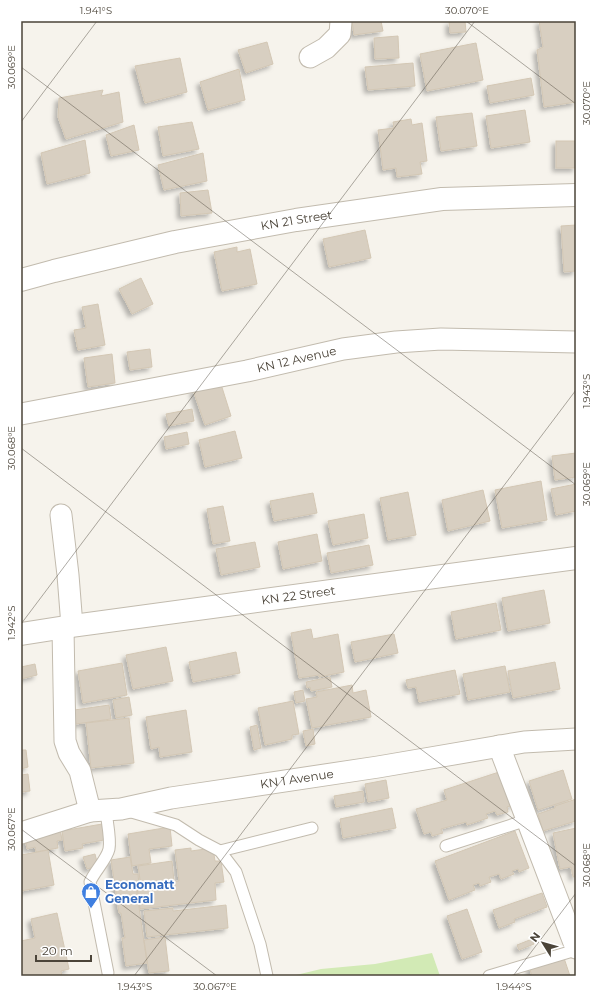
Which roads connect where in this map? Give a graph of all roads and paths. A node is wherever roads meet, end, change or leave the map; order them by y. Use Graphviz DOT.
graph roads {
  1 [pos="341,21"];
  2 [pos="310,57"];
  3 [pos="576,195"];
  4 [pos="21,280"];
  5 [pos="576,342"];
  6 [pos="21,414"];
  7 [pos="61,515"];
  8 [pos="576,558"];
  9 [pos="67,627"];
  10 [pos="21,634"];
  11 [pos="576,738"];
  12 [pos="499,746"];
  13 [pos="106,810"];
  14 [pos="527,820"];
  15 [pos="312,828"];
  16 [pos="21,833"];
  17 [pos="446,846"];
  18 [pos="220,851"];
  19 [pos="576,949"];
  20 [pos="108,973"];
  21 [pos="267,976"];
  22 [pos="489,976"];
  1 -- 2 [label="street"];
  3 -- 4 [label="street, KN 21 Street"];
  5 -- 6 [label="street, KN 12 Avenue"];
  7 -- 9 [label="street"];
  8 -- 9 [label="street, KN 22 Street"];
  9 -- 10 [label="street, KN 22 Street"];
  9 -- 13 [label="street"];
  11 -- 12 [label="street, KN 1 Avenue"];
  12 -- 13 [label="street, KN 1 Avenue"];
  12 -- 14 [label="street"];
  13 -- 16 [label="street, KN 1 Avenue"];
  13 -- 18 [label="lane"];
  13 -- 20 [label="lane"];
  14 -- 17 [label="lane"];
  14 -- 19 [label="street"];
  15 -- 18 [label="lane"];
  18 -- 21 [label="lane"];
  19 -- 22 [label="lane"];
}
